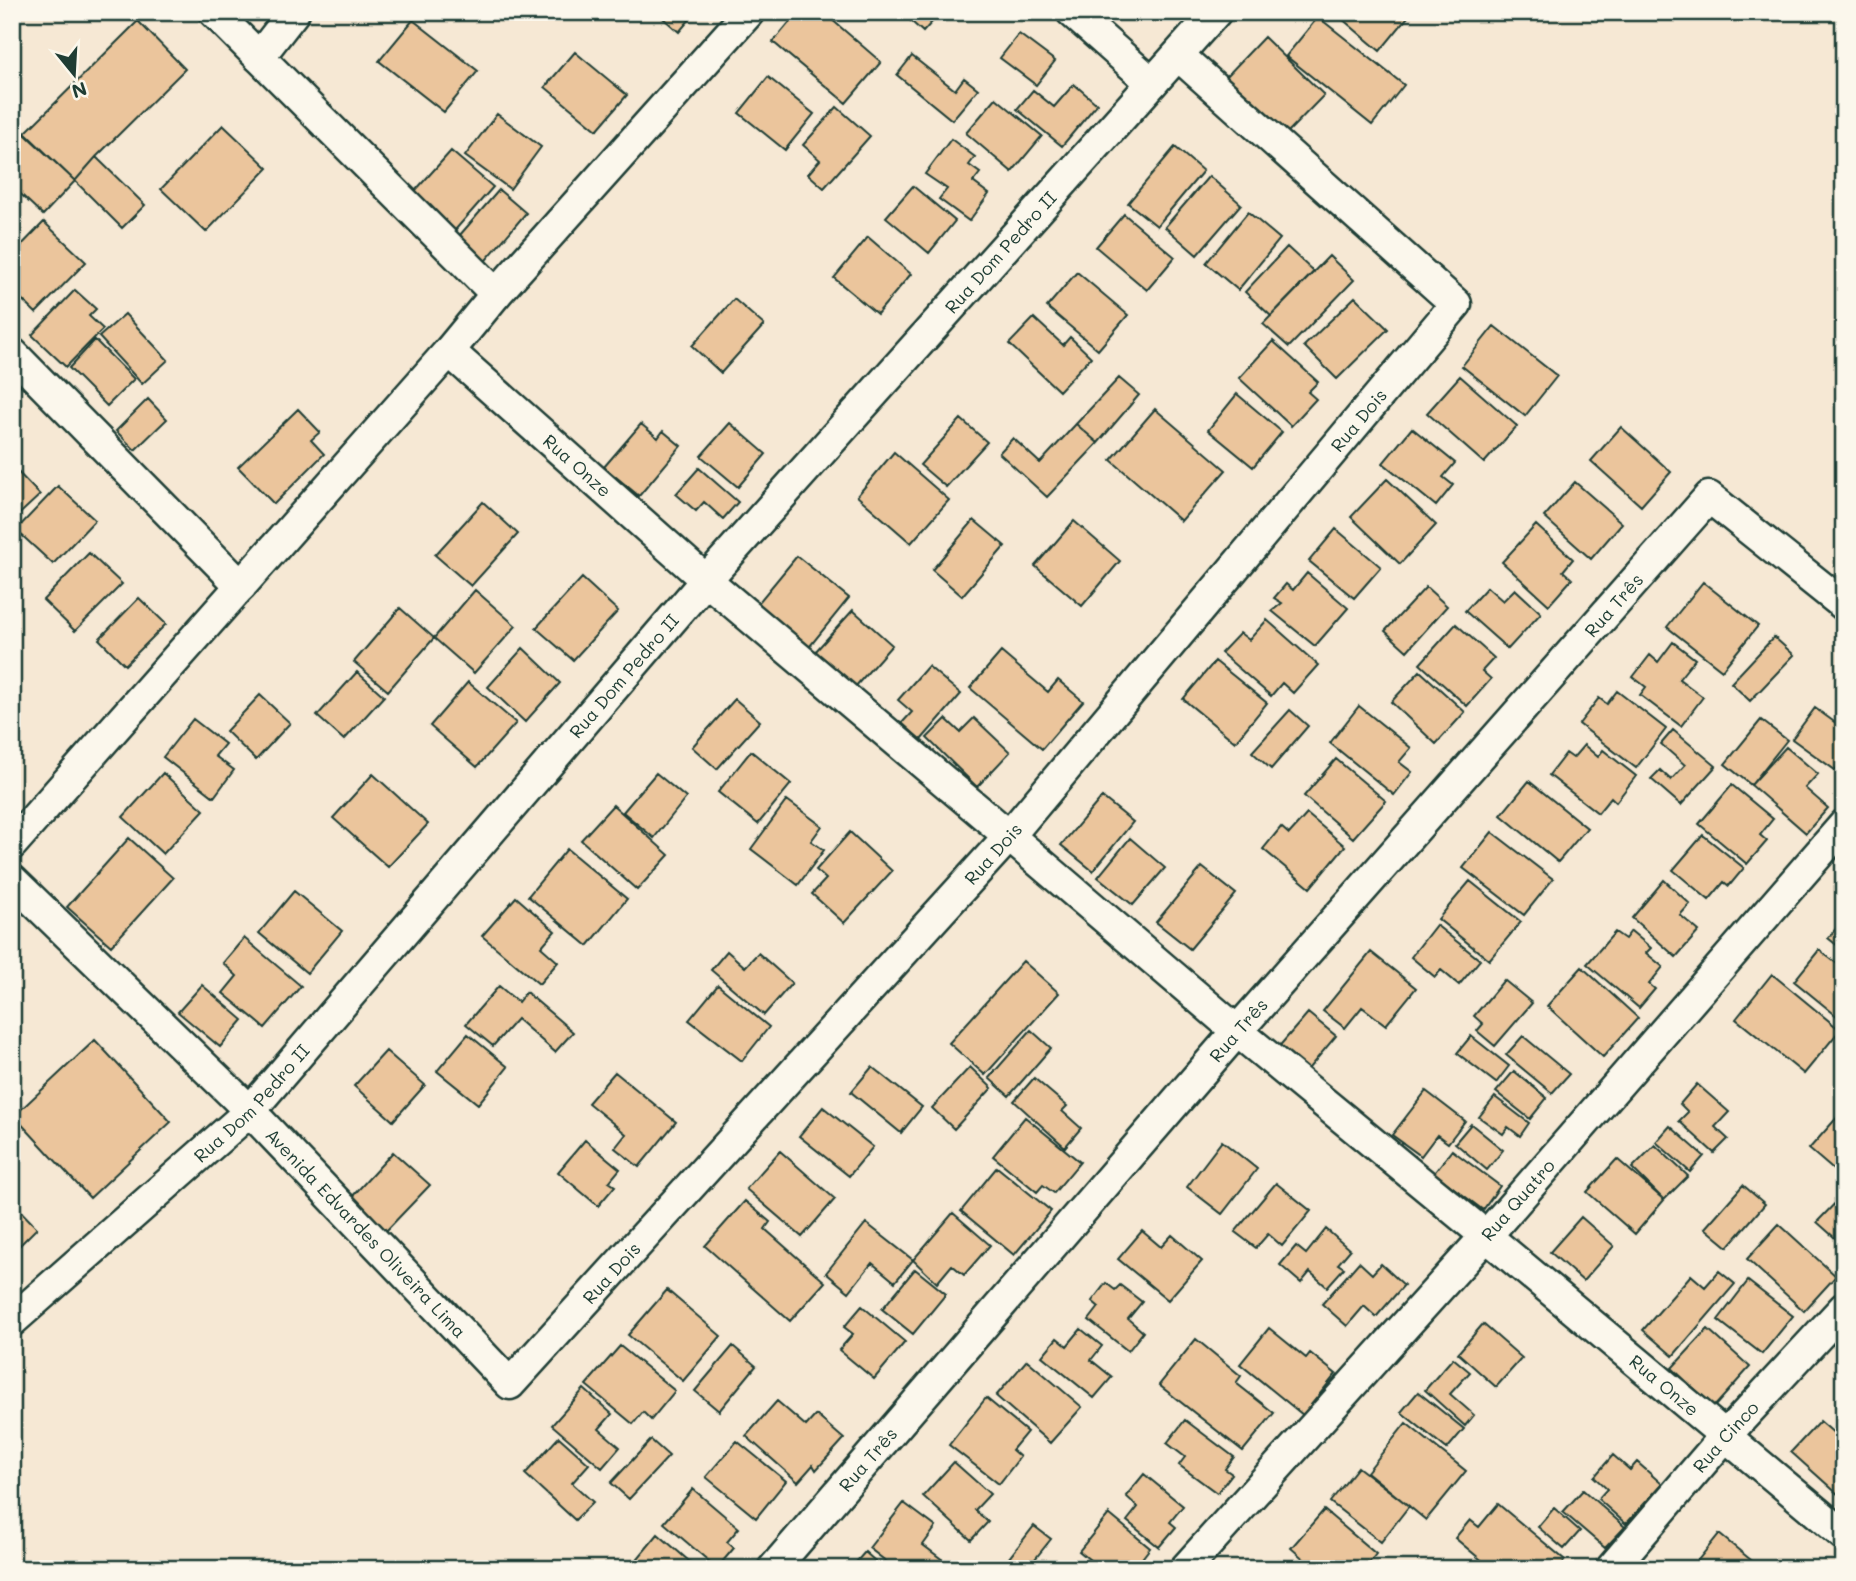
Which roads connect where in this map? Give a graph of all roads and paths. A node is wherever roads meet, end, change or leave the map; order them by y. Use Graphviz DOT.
graph roads {
  1 [pos="214,12"];
  2 [pos="294,12"];
  3 [pos="749,12"];
  4 [pos="1072,12"];
  5 [pos="1216,12"];
  6 [pos="1178,55"];
  7 [pos="259,57"];
  8 [pos="1152,83"];
  9 [pos="496,294"];
  10 [pos="449,351"];
  11 [pos="12,353"];
  12 [pos="706,580"];
  13 [pos="241,586"];
  14 [pos="1844,605"];
  15 [pos="1844,825"];
  16 [pos="1009,836"];
  17 [pos="12,845"];
  18 [pos="12,880"];
  19 [pos="1237,1031"];
  20 [pos="250,1111"];
  21 [pos="1486,1236"];
  22 [pos="1844,1308"];
  23 [pos="12,1321"];
  24 [pos="510,1384"];
  25 [pos="1726,1436"];
  26 [pos="1844,1535"];
  27 [pos="774,1569"];
  28 [pos="1185,1569"];
  29 [pos="1611,1569"];
  1 -- 7 [label="street"];
  2 -- 7 [label="street"];
  3 -- 9 [label="street"];
  4 -- 8 [label="street"];
  5 -- 6 [label="street, Rua Dom Pedro II"];
  6 -- 8 [label="street, Rua Dom Pedro II"];
  6 -- 16 [label="street, Rua Dois"];
  7 -- 9 [label="street"];
  8 -- 12 [label="street, Rua Dom Pedro II"];
  9 -- 10 [label="street"];
  10 -- 12 [label="street, Rua Onze"];
  10 -- 13 [label="street"];
  11 -- 13 [label="street"];
  12 -- 16 [label="street, Rua Onze"];
  12 -- 20 [label="street, Rua Dom Pedro II"];
  13 -- 17 [label="street"];
  14 -- 19 [label="street, Rua Três"];
  15 -- 21 [label="street, Rua Quatro"];
  16 -- 19 [label="street, Rua Onze"];
  16 -- 24 [label="street, Rua Dois"];
  18 -- 20 [label="street, Avenida Edvardes Oliveira Lima"];
  19 -- 21 [label="street, Rua Onze"];
  19 -- 27 [label="street, Rua Três"];
  20 -- 23 [label="street, Rua Dom Pedro II"];
  20 -- 24 [label="street, Avenida Edvardes Oliveira Lima"];
  21 -- 25 [label="street, Rua Onze"];
  21 -- 28 [label="street, Rua Quatro"];
  22 -- 25 [label="street, Rua Cinco"];
  25 -- 26 [label="street, Rua Onze"];
  25 -- 29 [label="street, Rua Cinco"];
}
